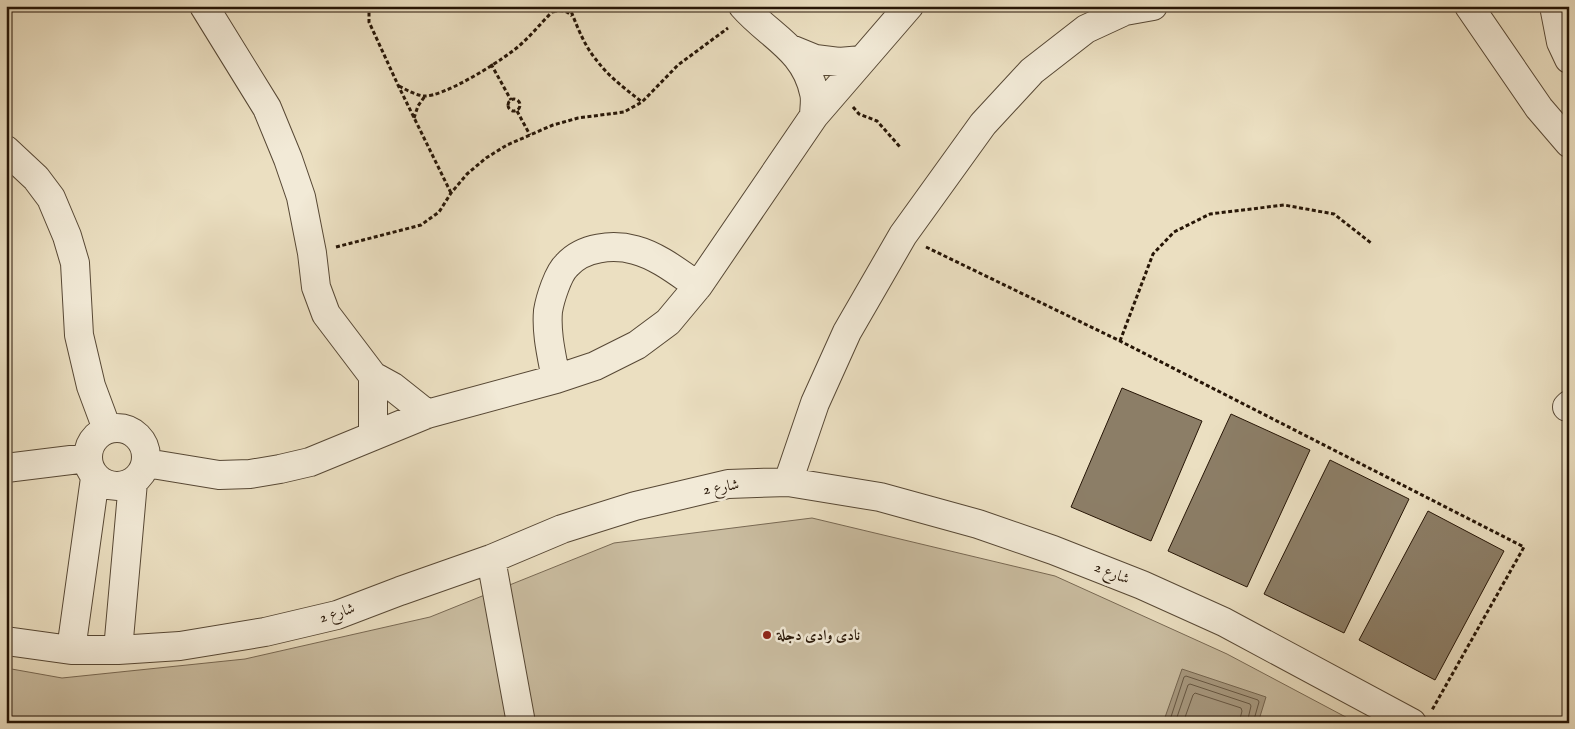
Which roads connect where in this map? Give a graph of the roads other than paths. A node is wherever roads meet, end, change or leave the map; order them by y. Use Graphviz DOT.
graph roads {
  1 [pos="204,6"];
  2 [pos="909,6"];
  3 [pos="1153,6"];
  4 [pos="1469,6"];
  5 [pos="1554,6"];
  6 [pos="746,10"];
  7 [pos="793,50"];
  8 [pos="1569,59"];
  9 [pos="862,60"];
  10 [pos="814,116"];
  11 [pos="1569,143"];
  12 [pos="6,150"];
  13 [pos="698,286"];
  14 [pos="372,376"];
  15 [pos="556,380"];
  16 [pos="427,414"];
  17 [pos="107,429"];
  18 [pos="373,436"];
  19 [pos="6,468"];
  20 [pos="91,468"];
  21 [pos="140,473"];
  22 [pos="788,482"];
  23 [pos="491,560"];
  24 [pos="6,641"];
  25 [pos="70,650"];
  26 [pos="118,650"];
  27 [pos="1421,719"];
  28 [pos="521,723"];
  1 -- 14 [label="street"];
  2 -- 9 [label="street"];
  3 -- 22 [label="street"];
  4 -- 11 [label="street"];
  5 -- 8 [label="street"];
  6 -- 7 [label="street"];
  7 -- 9 [label="street"];
  7 -- 10 [label="street"];
  9 -- 10 [label="street"];
  10 -- 13 [label="street"];
  12 -- 17 [label="street"];
  13 -- 15 [label="street"];
  13 -- 15 [label="street"];
  14 -- 16 [label="street"];
  14 -- 18 [label="street"];
  15 -- 16 [label="street"];
  16 -- 18 [label="street"];
  17 -- 20 [label="street"];
  17 -- 21 [label="street"];
  18 -- 21 [label="street"];
  19 -- 20 [label="street"];
  20 -- 21 [label="street"];
  20 -- 25 [label="street"];
  21 -- 26 [label="street"];
  22 -- 23 [label="street, شارع 2"];
  22 -- 27 [label="street, شارع 2"];
  23 -- 26 [label="street, شارع 2"];
  23 -- 28 [label="street"];
  24 -- 25 [label="street, شارع 2"];
  25 -- 26 [label="street, شارع 2"];
}
